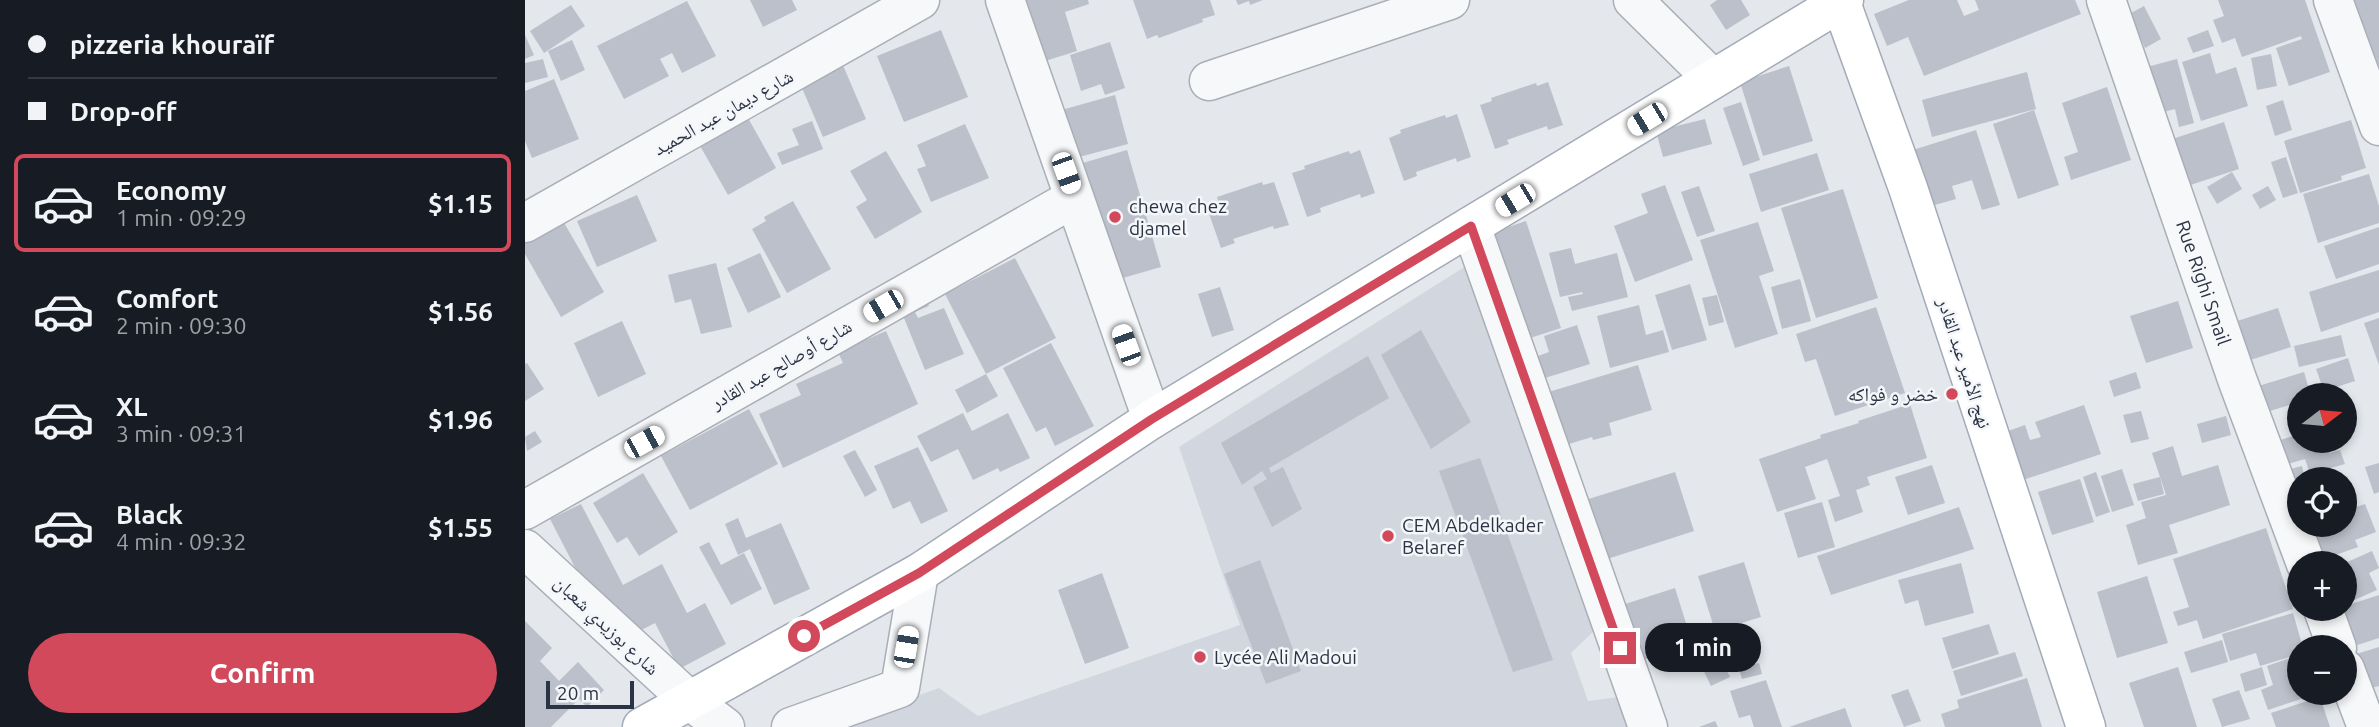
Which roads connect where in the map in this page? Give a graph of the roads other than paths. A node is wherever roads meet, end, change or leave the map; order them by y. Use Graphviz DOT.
graph roads {
  1 [pos="920,0"];
  2 [pos="1005,0"];
  3 [pos="1450,0"];
  4 [pos="1633,0"];
  5 [pos="2106,0"];
  6 [pos="2333,0"];
  7 [pos="1841,1"];
  8 [pos="1713,79"];
  9 [pos="1209,81"];
  10 [pos="2379,126"];
  11 [pos="1074,198"];
  12 [pos="525,223"];
  13 [pos="1471,226"];
  14 [pos="1152,419"];
  15 [pos="525,510"];
  16 [pos="525,549"];
  17 [pos="2301,551"];
  18 [pos="919,573"];
  19 [pos="689,701"];
  20 [pos="2357,701"];
  21 [pos="642,727"];
  22 [pos="725,727"];
  23 [pos="791,727"];
  24 [pos="1648,727"];
  25 [pos="2086,727"];
  26 [pos="2367,727"];
  1 -- 12 [label="street, شارع ديمان عبد الحميد"];
  2 -- 11 [label="street"];
  3 -- 9 [label="street"];
  4 -- 8 [label="street"];
  5 -- 17 [label="street, Rue Righi Smail"];
  6 -- 10 [label="street"];
  7 -- 8 [label="main road"];
  7 -- 25 [label="main road, نهج الأمير عبد القادر"];
  8 -- 13 [label="main road"];
  11 -- 14 [label="street"];
  11 -- 15 [label="street, شارع أوصالح عبد القادر"];
  13 -- 14 [label="main road"];
  13 -- 24 [label="street"];
  14 -- 18 [label="main road"];
  16 -- 19 [label="street, شارع بوزيدي شعبان"];
  18 -- 19 [label="main road"];
  18 -- 23 [label="street"];
  19 -- 21 [label="main road"];
  19 -- 22 [label="street, شارع بوزيدي شعبان"];
  20 -- 26 [label="street"];
}
